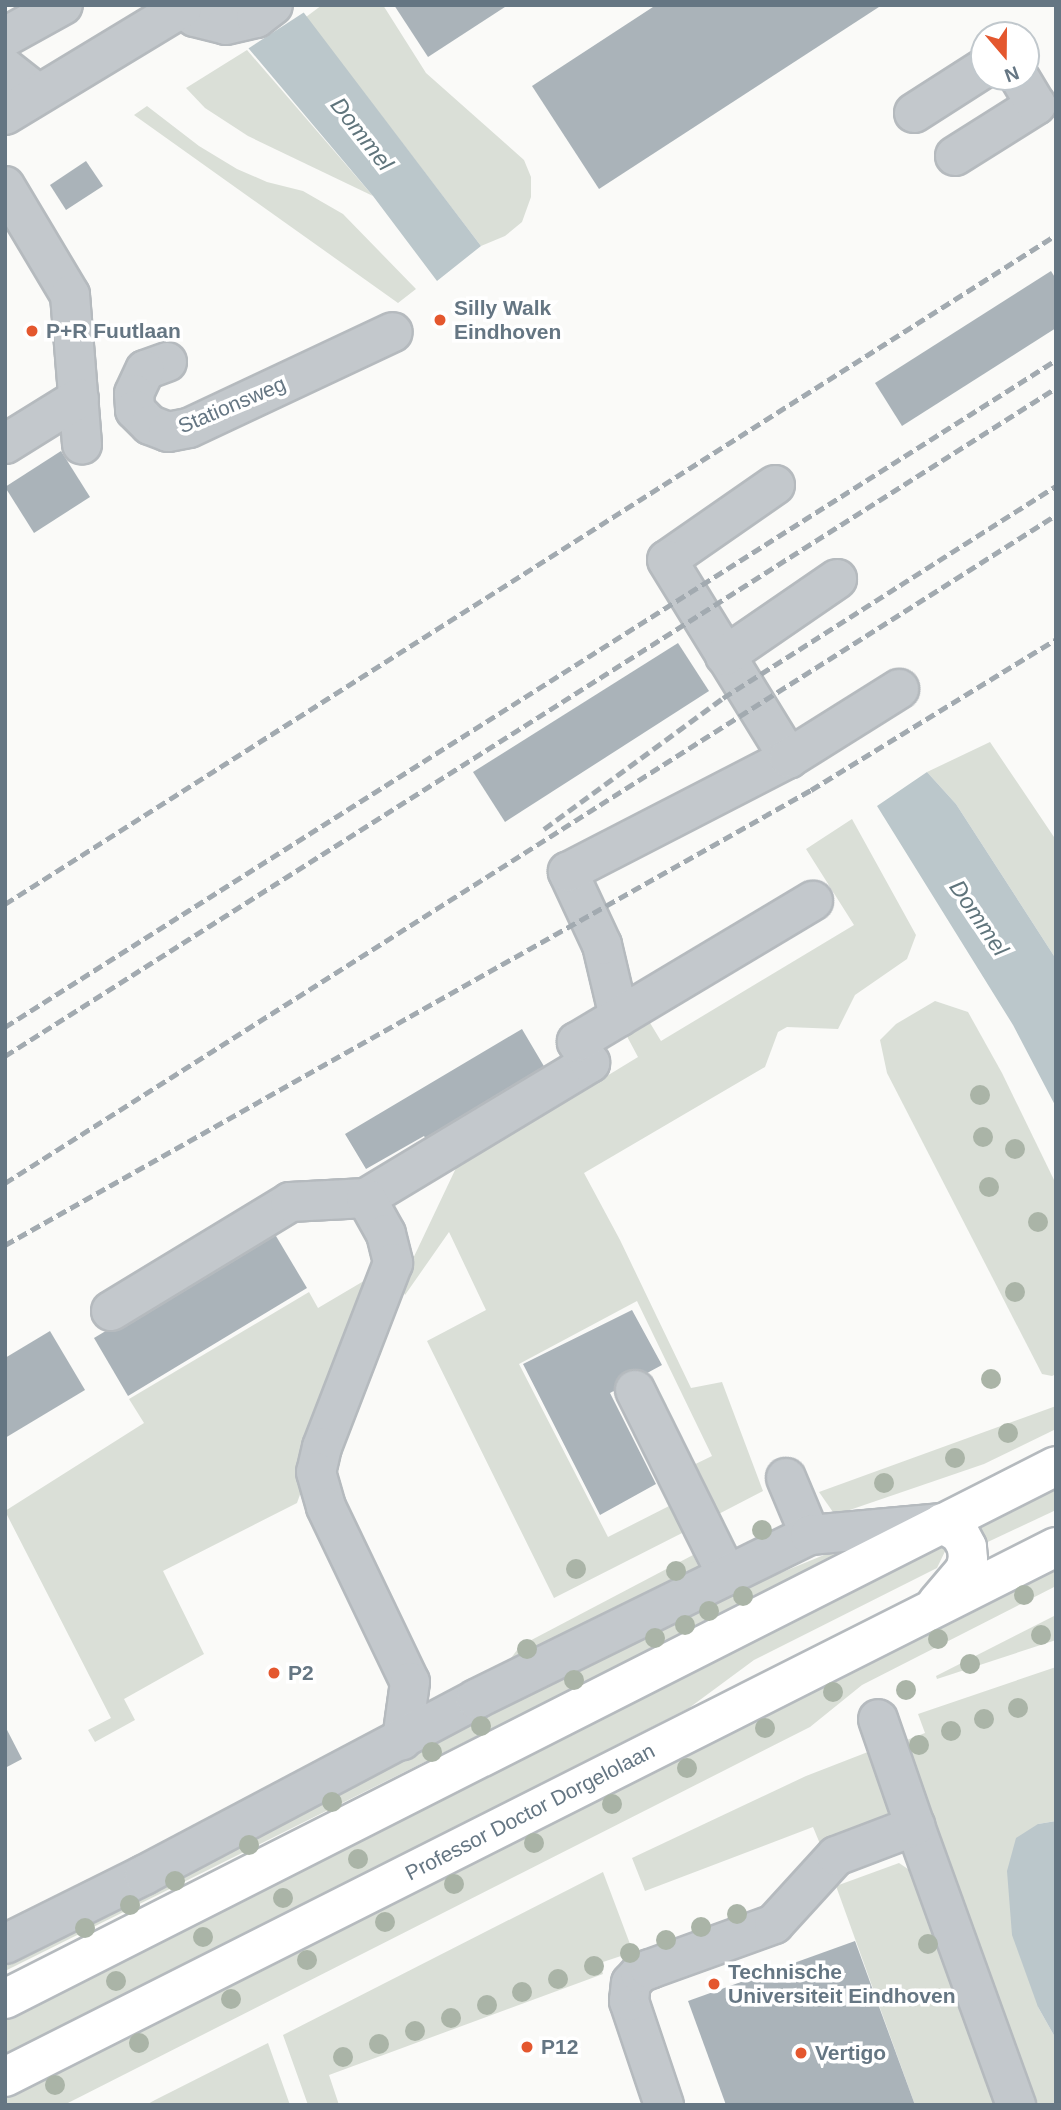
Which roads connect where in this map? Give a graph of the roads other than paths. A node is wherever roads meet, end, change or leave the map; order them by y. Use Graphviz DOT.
graph roads {
  1 [pos="63,5"];
  2 [pos="273,5"];
  3 [pos="181,6"];
  4 [pos="5,37"];
  5 [pos="5,68"];
  6 [pos="970,77"];
  7 [pos="1028,91"];
  8 [pos="38,94"];
  9 [pos="914,113"];
  10 [pos="5,115"];
  11 [pos="955,156"];
  12 [pos="5,187"];
  13 [pos="62,237"];
  14 [pos="393,332"];
  15 [pos="167,362"];
  16 [pos="79,398"];
  17 [pos="5,444"];
  18 [pos="82,445"];
  19 [pos="775,485"];
  20 [pos="837,579"];
  21 [pos="726,656"];
  22 [pos="899,689"];
  23 [pos="789,758"];
  24 [pos="813,901"];
  25 [pos="619,1017"];
  26 [pos="366,1198"];
  27 [pos="111,1311"];
  28 [pos="635,1390"];
  29 [pos="1056,1466"];
  30 [pos="786,1478"];
  31 [pos="942,1523"];
  32 [pos="810,1535"];
  33 [pos="1056,1547"];
  34 [pos="727,1575"];
  35 [pos="930,1610"];
  36 [pos="878,1718"];
  37 [pos="377,1744"];
  38 [pos="915,1826"];
  39 [pos="5,1944"];
  40 [pos="5,1999"];
  41 [pos="5,2077"];
  42 [pos="664,2105"];
  43 [pos="1016,2105"];
  1 -- 4 [label="street"];
  2 -- 3 [label="street"];
  3 -- 8 [label="street"];
  5 -- 8 [label="street"];
  6 -- 9 [label="street"];
  7 -- 11 [label="street"];
  8 -- 10 [label="street"];
  12 -- 13 [label="street"];
  12 -- 16 [label="street"];
  14 -- 15 [label="street, Stationsweg"];
  16 -- 17 [label="street"];
  16 -- 18 [label="street"];
  19 -- 21 [label="street"];
  20 -- 21 [label="street"];
  21 -- 23 [label="street"];
  22 -- 23 [label="street"];
  23 -- 25 [label="street"];
  24 -- 25 [label="street"];
  25 -- 26 [label="street"];
  26 -- 27 [label="street"];
  26 -- 37 [label="street"];
  28 -- 34 [label="street"];
  29 -- 31 [label="main road"];
  30 -- 32 [label="street"];
  31 -- 32 [label="street"];
  31 -- 35 [label="main road"];
  31 -- 40 [label="main road"];
  32 -- 34 [label="street"];
  33 -- 35 [label="main road, Professor Doctor Dorgelolaan"];
  34 -- 37 [label="street"];
  35 -- 41 [label="main road, Professor Doctor Dorgelolaan"];
  36 -- 38 [label="street"];
  37 -- 39 [label="street"];
  38 -- 42 [label="street"];
  38 -- 43 [label="street"];
}
